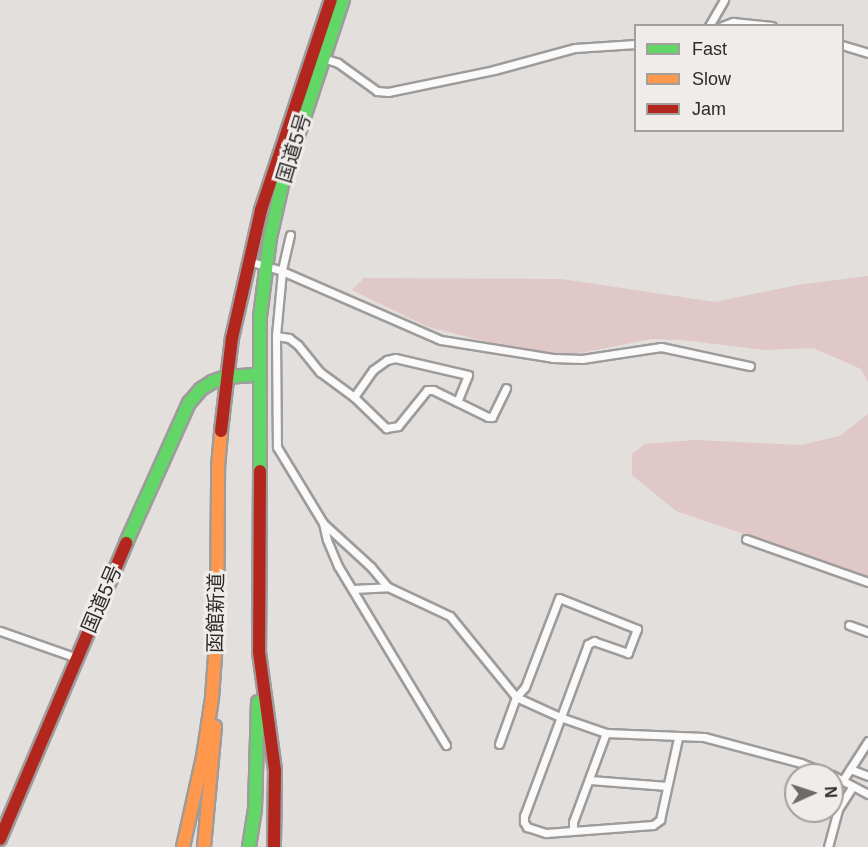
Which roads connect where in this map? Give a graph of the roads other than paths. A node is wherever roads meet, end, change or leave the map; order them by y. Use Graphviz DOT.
graph roads {
  1 [pos="331,0"];
  2 [pos="343,0"];
  3 [pos="724,0"];
  4 [pos="710,24"];
  5 [pos="728,24"];
  6 [pos="752,24"];
  7 [pos="634,44"];
  8 [pos="844,45"];
  9 [pos="868,53"];
  10 [pos="318,56"];
  11 [pos="290,235"];
  12 [pos="248,261"];
  13 [pos="265,266"];
  14 [pos="282,271"];
  15 [pos="276,336"];
  16 [pos="750,366"];
  17 [pos="258,375"];
  18 [pos="226,377"];
  19 [pos="506,388"];
  20 [pos="354,397"];
  21 [pos="457,402"];
  22 [pos="278,447"];
  23 [pos="258,449"];
  24 [pos="323,524"];
  25 [pos="746,539"];
  26 [pos="868,582"];
  27 [pos="388,587"];
  28 [pos="353,589"];
  29 [pos="849,625"];
  30 [pos="217,628"];
  31 [pos="0,631"];
  32 [pos="868,632"];
  33 [pos="259,652"];
  34 [pos="77,658"];
  35 [pos="516,697"];
  36 [pos="560,717"];
  37 [pos="606,733"];
  38 [pos="678,738"];
  39 [pos="868,741"];
  40 [pos="499,744"];
  41 [pos="446,745"];
  42 [pos="801,763"];
  43 [pos="850,769"];
  44 [pos="868,776"];
  45 [pos="844,778"];
  46 [pos="590,780"];
  47 [pos="844,781"];
  48 [pos="667,786"];
  49 [pos="853,786"];
  50 [pos="868,795"];
  51 [pos="573,830"];
  52 [pos="0,839"];
  53 [pos="183,847"];
  54 [pos="204,847"];
  55 [pos="249,847"];
  56 [pos="274,847"];
  57 [pos="828,847"];
  1 -- 10 [label="highway, 国道5号"];
  2 -- 10 [label="highway, 国道5号"];
  3 -- 4 [label="street"];
  5 -- 6 [label="street"];
  7 -- 10 [label="street"];
  8 -- 9 [label="street"];
  10 -- 12 [label="highway, 国道5号"];
  10 -- 13 [label="highway, 国道5号"];
  11 -- 14 [label="street"];
  12 -- 13 [label="street"];
  12 -- 18 [label="highway, 国道5号"];
  13 -- 14 [label="street"];
  13 -- 17 [label="highway, 国道5号"];
  14 -- 15 [label="street"];
  14 -- 16 [label="street"];
  15 -- 20 [label="street"];
  15 -- 22 [label="street"];
  17 -- 18 [label="highway, 国道5号"];
  17 -- 23 [label="highway"];
  18 -- 30 [label="highway, 函館新道"];
  18 -- 34 [label="highway, 国道5号"];
  19 -- 21 [label="street"];
  20 -- 21 [label="street"];
  20 -- 21 [label="street"];
  22 -- 23 [label="street"];
  22 -- 24 [label="street"];
  23 -- 33 [label="highway"];
  24 -- 27 [label="street"];
  24 -- 28 [label="street"];
  25 -- 26 [label="street"];
  27 -- 28 [label="street"];
  27 -- 35 [label="street"];
  28 -- 41 [label="street"];
  29 -- 32 [label="street"];
  30 -- 53 [label="highway, 函館新道"];
  30 -- 54 [label="highway"];
  31 -- 34 [label="street"];
  33 -- 55 [label="highway"];
  33 -- 56 [label="highway"];
  34 -- 52 [label="highway, 国道5号"];
  35 -- 36 [label="street"];
  35 -- 36 [label="street"];
  35 -- 40 [label="street"];
  36 -- 37 [label="street"];
  36 -- 51 [label="street"];
  37 -- 38 [label="street"];
  37 -- 46 [label="street"];
  38 -- 42 [label="street"];
  38 -- 48 [label="street"];
  39 -- 43 [label="street"];
  43 -- 44 [label="street"];
  43 -- 45 [label="street"];
  46 -- 48 [label="street"];
  46 -- 51 [label="street"];
  47 -- 49 [label="street"];
  48 -- 51 [label="street"];
  49 -- 50 [label="street"];
  49 -- 57 [label="street"];
}
